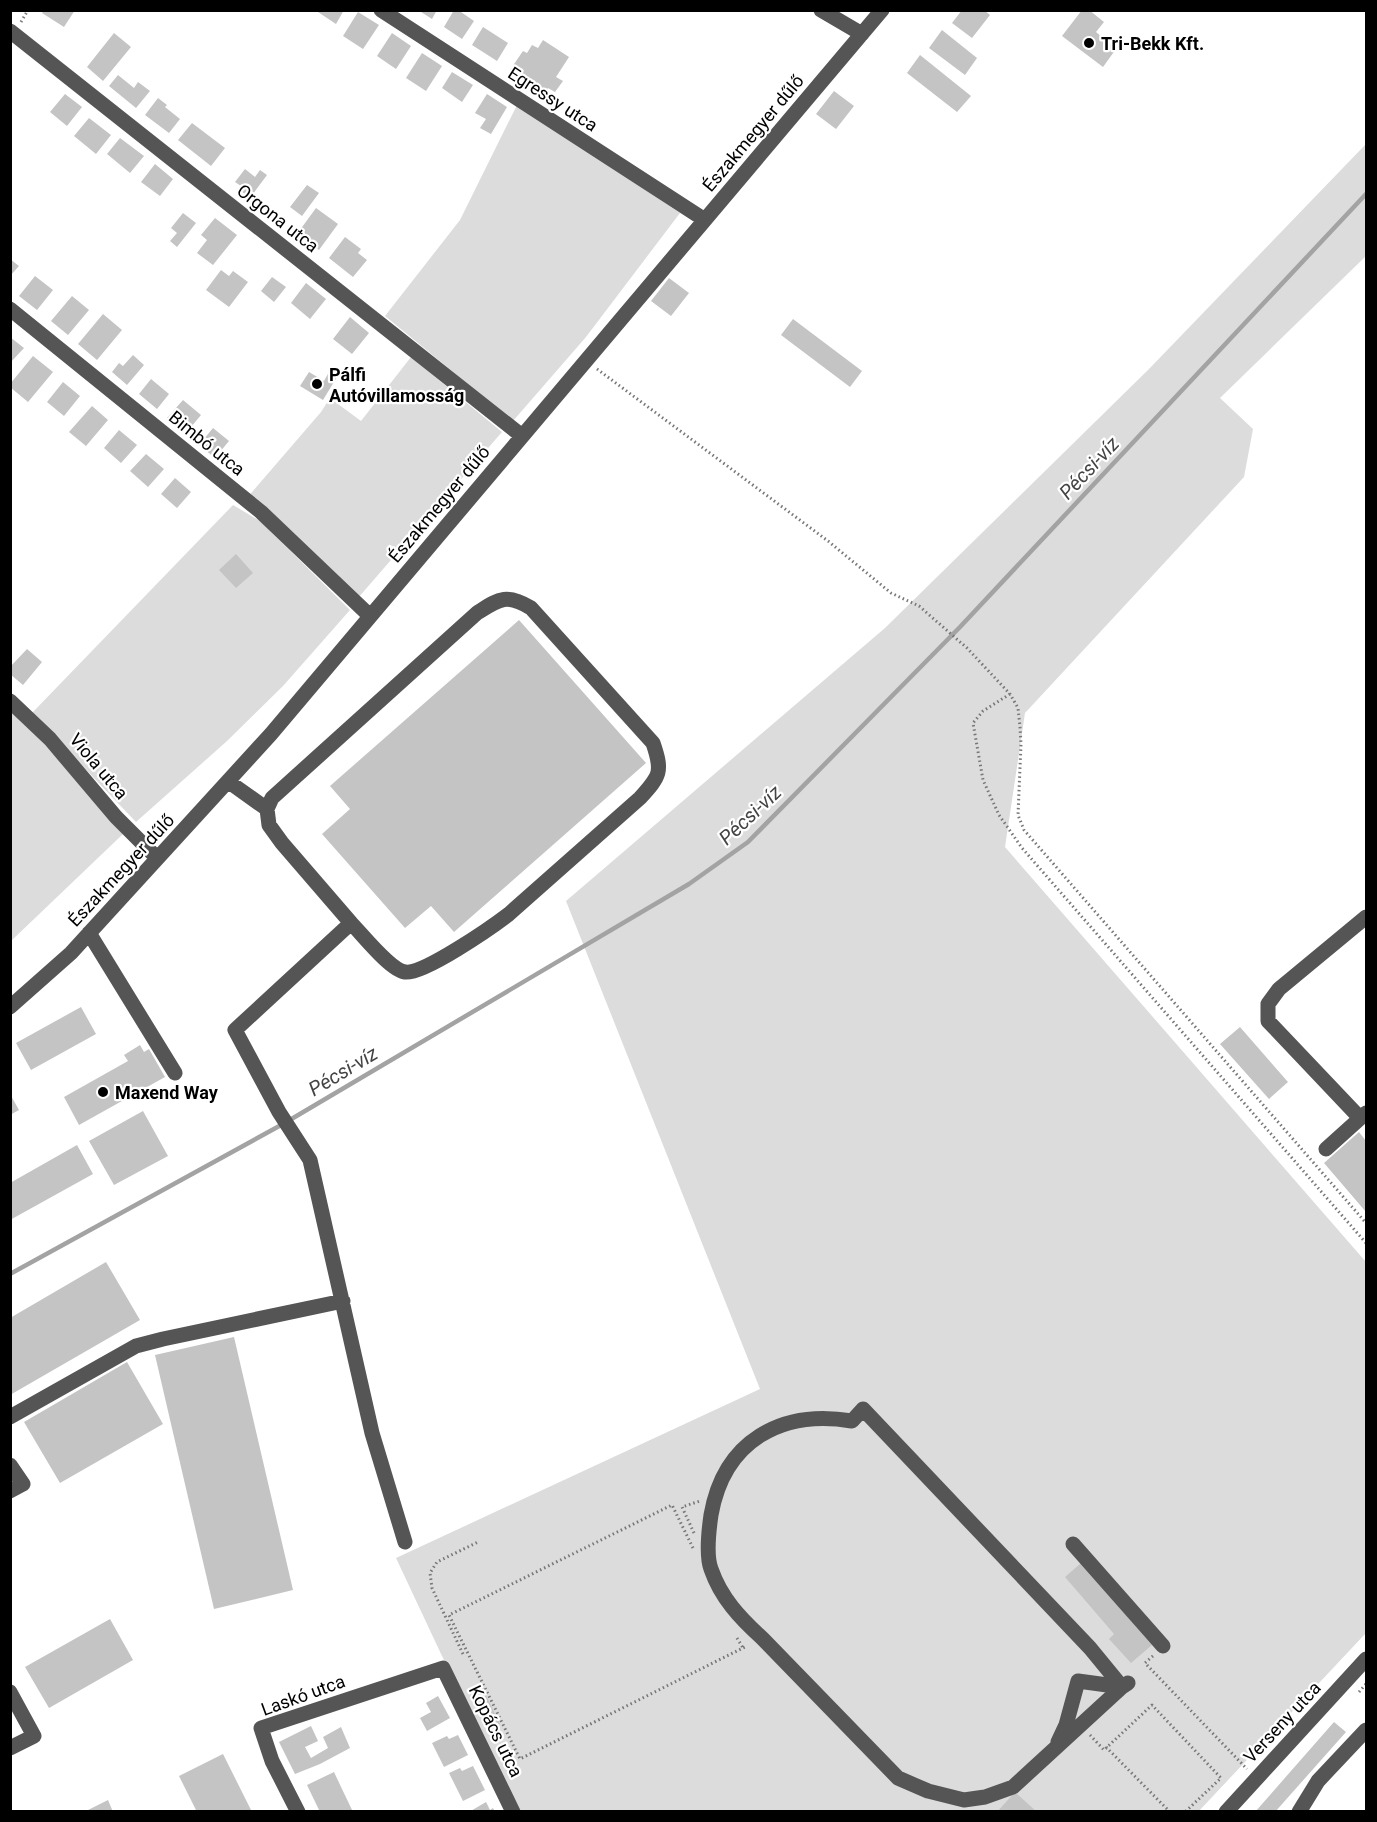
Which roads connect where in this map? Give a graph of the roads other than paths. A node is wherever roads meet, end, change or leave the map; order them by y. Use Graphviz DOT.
graph roads {
  1 [pos="381,10"];
  2 [pos="821,10"];
  3 [pos="882,10"];
  4 [pos="10,31"];
  5 [pos="862,34"];
  6 [pos="705,220"];
  7 [pos="10,309"];
  8 [pos="522,436"];
  9 [pos="370,616"];
  10 [pos="10,701"];
  11 [pos="229,782"];
  12 [pos="267,809"];
  13 [pos="157,858"];
  14 [pos="1366,917"];
  15 [pos="351,922"];
  16 [pos="89,933"];
  17 [pos="10,1007"];
  18 [pos="176,1073"];
  19 [pos="1363,1116"];
  20 [pos="1326,1149"];
  21 [pos="343,1301"];
  22 [pos="10,1417"];
  23 [pos="10,1465"];
  24 [pos="10,1491"];
  25 [pos="405,1542"];
  26 [pos="1073,1544"];
  27 [pos="1163,1646"];
  28 [pos="1366,1659"];
  29 [pos="443,1668"];
  30 [pos="1125,1685"];
  31 [pos="10,1692"];
  32 [pos="1366,1730"];
  33 [pos="10,1748"];
  34 [pos="1055,1749"];
  35 [pos="972,1805"];
  36 [pos="298,1812"];
  37 [pos="513,1812"];
  38 [pos="1226,1812"];
  39 [pos="1299,1812"];
  1 -- 6 [label="street, Egressy utca"];
  2 -- 5 [label="street"];
  3 -- 5 [label="street, Északmegyer dűlő"];
  4 -- 8 [label="street, Orgona utca"];
  5 -- 6 [label="street, Északmegyer dűlő"];
  6 -- 8 [label="street, Északmegyer dűlő"];
  7 -- 9 [label="street, Bimbó utca"];
  8 -- 9 [label="street, Északmegyer dűlő"];
  9 -- 11 [label="street, Északmegyer dűlő"];
  10 -- 13 [label="street, Viola utca"];
  11 -- 12 [label="street"];
  11 -- 13 [label="street, Északmegyer dűlő"];
  12 -- 15 [label="street"];
  12 -- 15 [label="street"];
  13 -- 16 [label="street, Északmegyer dűlő"];
  14 -- 19 [label="street"];
  15 -- 21 [label="street"];
  16 -- 17 [label="street, Északmegyer dűlő"];
  16 -- 18 [label="street"];
  19 -- 20 [label="street"];
  21 -- 22 [label="street"];
  21 -- 25 [label="street"];
  23 -- 24 [label="street"];
  26 -- 27 [label="street"];
  28 -- 38 [label="street, Verseny utca"];
  29 -- 36 [label="street, Laskó utca"];
  29 -- 37 [label="street, Kopács utca"];
  30 -- 34 [label="street"];
  30 -- 34 [label="street"];
  30 -- 35 [label="street"];
  31 -- 33 [label="street"];
  32 -- 39 [label="street"];
  34 -- 35 [label="street"];
}
